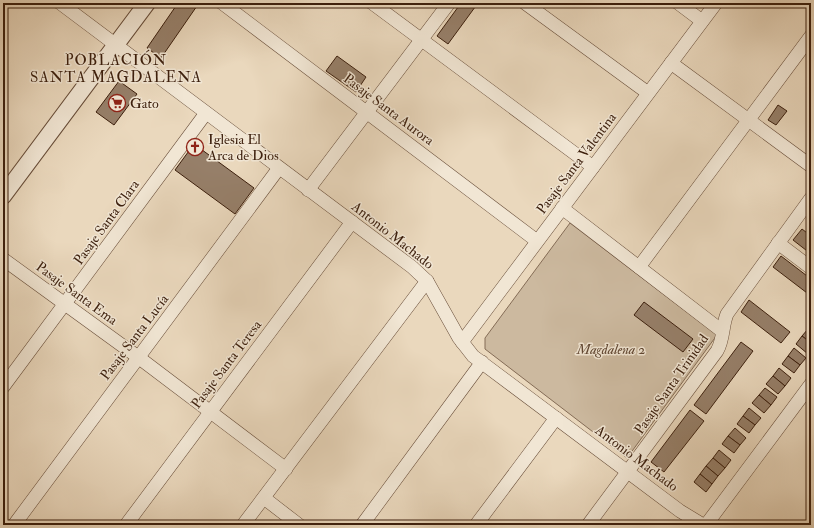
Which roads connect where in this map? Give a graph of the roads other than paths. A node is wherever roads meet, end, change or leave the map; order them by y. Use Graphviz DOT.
graph roads {
  1 [pos="60,3"];
  2 [pos="147,3"];
  3 [pos="222,3"];
  4 [pos="372,3"];
  5 [pos="449,3"];
  6 [pos="525,3"];
  7 [pos="678,3"];
  8 [pos="716,3"];
  9 [pos="702,21"];
  10 [pos="811,36"];
  11 [pos="421,40"];
  12 [pos="115,46"];
  13 [pos="671,63"];
  14 [pos="648,93"];
  15 [pos="366,112"];
  16 [pos="206,113"];
  17 [pos="748,120"];
  18 [pos="811,166"];
  19 [pos="593,167"];
  20 [pos="279,168"];
  21 [pos="308,190"];
  22 [pos="3,196"];
  23 [pos="811,198"];
  24 [pos="562,208"];
  25 [pos="352,222"];
  26 [pos="537,241"];
  27 [pos="778,243"];
  28 [pos="3,259"];
  29 [pos="639,267"];
  30 [pos="811,268"];
  31 [pos="427,281"];
  32 [pos="65,304"];
  33 [pos="722,331"];
  34 [pos="462,342"];
  35 [pos="138,357"];
  36 [pos="482,362"];
  37 [pos="811,384"];
  38 [pos="3,387"];
  39 [pos="210,412"];
  40 [pos="556,418"];
  41 [pos="286,469"];
  42 [pos="628,472"];
  43 [pos="264,498"];
  44 [pos="14,525"];
  45 [pos="126,525"];
  46 [pos="243,525"];
  47 [pos="299,525"];
  48 [pos="362,525"];
  49 [pos="476,525"];
  50 [pos="588,525"];
  51 [pos="705,525"];
  1 -- 12 [label="street, Antonio Machado"];
  2 -- 12 [label="street"];
  3 -- 15 [label="street, Pasaje Santa Aurora"];
  4 -- 11 [label="street"];
  5 -- 11 [label="street"];
  6 -- 14 [label="street"];
  7 -- 9 [label="street"];
  8 -- 9 [label="street, Pasaje Santa Valentina"];
  9 -- 13 [label="street, Pasaje Santa Valentina"];
  10 -- 17 [label="street"];
  11 -- 15 [label="street"];
  11 -- 19 [label="street"];
  12 -- 16 [label="street, Antonio Machado"];
  12 -- 22 [label="street"];
  13 -- 14 [label="street, Pasaje Santa Valentina"];
  13 -- 17 [label="street"];
  14 -- 19 [label="street, Pasaje Santa Valentina"];
  15 -- 21 [label="street"];
  15 -- 26 [label="street, Pasaje Santa Aurora"];
  16 -- 20 [label="street, Antonio Machado"];
  16 -- 32 [label="street, Pasaje Santa Clara"];
  17 -- 18 [label="street"];
  17 -- 29 [label="street"];
  19 -- 24 [label="street, Pasaje Santa Valentina"];
  20 -- 21 [label="street, Antonio Machado"];
  20 -- 35 [label="street, Pasaje Santa Lucía"];
  21 -- 25 [label="street, Antonio Machado"];
  23 -- 27 [label="street, Pasaje Santa Trinidad"];
  24 -- 26 [label="street, Pasaje Santa Valentina"];
  24 -- 29 [label="street"];
  25 -- 31 [label="street, Antonio Machado"];
  25 -- 39 [label="street, Pasaje Santa Teresa"];
  26 -- 34 [label="street, Pasaje Santa Valentina"];
  27 -- 30 [label="street"];
  27 -- 33 [label="street, Pasaje Santa Trinidad"];
  28 -- 32 [label="street, Pasaje Santa Ema"];
  29 -- 33 [label="street"];
  31 -- 34 [label="street, Antonio Machado"];
  31 -- 41 [label="street"];
  32 -- 35 [label="street, Pasaje Santa Ema"];
  32 -- 38 [label="street, Pasaje Santa Clara"];
  33 -- 42 [label="street, Pasaje Santa Trinidad"];
  34 -- 36 [label="street, Antonio Machado"];
  35 -- 39 [label="street, Pasaje Santa Ema"];
  35 -- 44 [label="street, Pasaje Santa Lucía"];
  36 -- 40 [label="street, Antonio Machado"];
  36 -- 48 [label="street"];
  37 -- 51 [label="street"];
  39 -- 41 [label="street, Pasaje Santa Ema"];
  39 -- 45 [label="street, Pasaje Santa Teresa"];
  40 -- 42 [label="street, Antonio Machado"];
  40 -- 49 [label="street"];
  41 -- 43 [label="street"];
  42 -- 50 [label="street, Pasaje Santa Trinidad"];
  42 -- 51 [label="street, Antonio Machado"];
  43 -- 46 [label="street"];
  43 -- 47 [label="street"];
}
